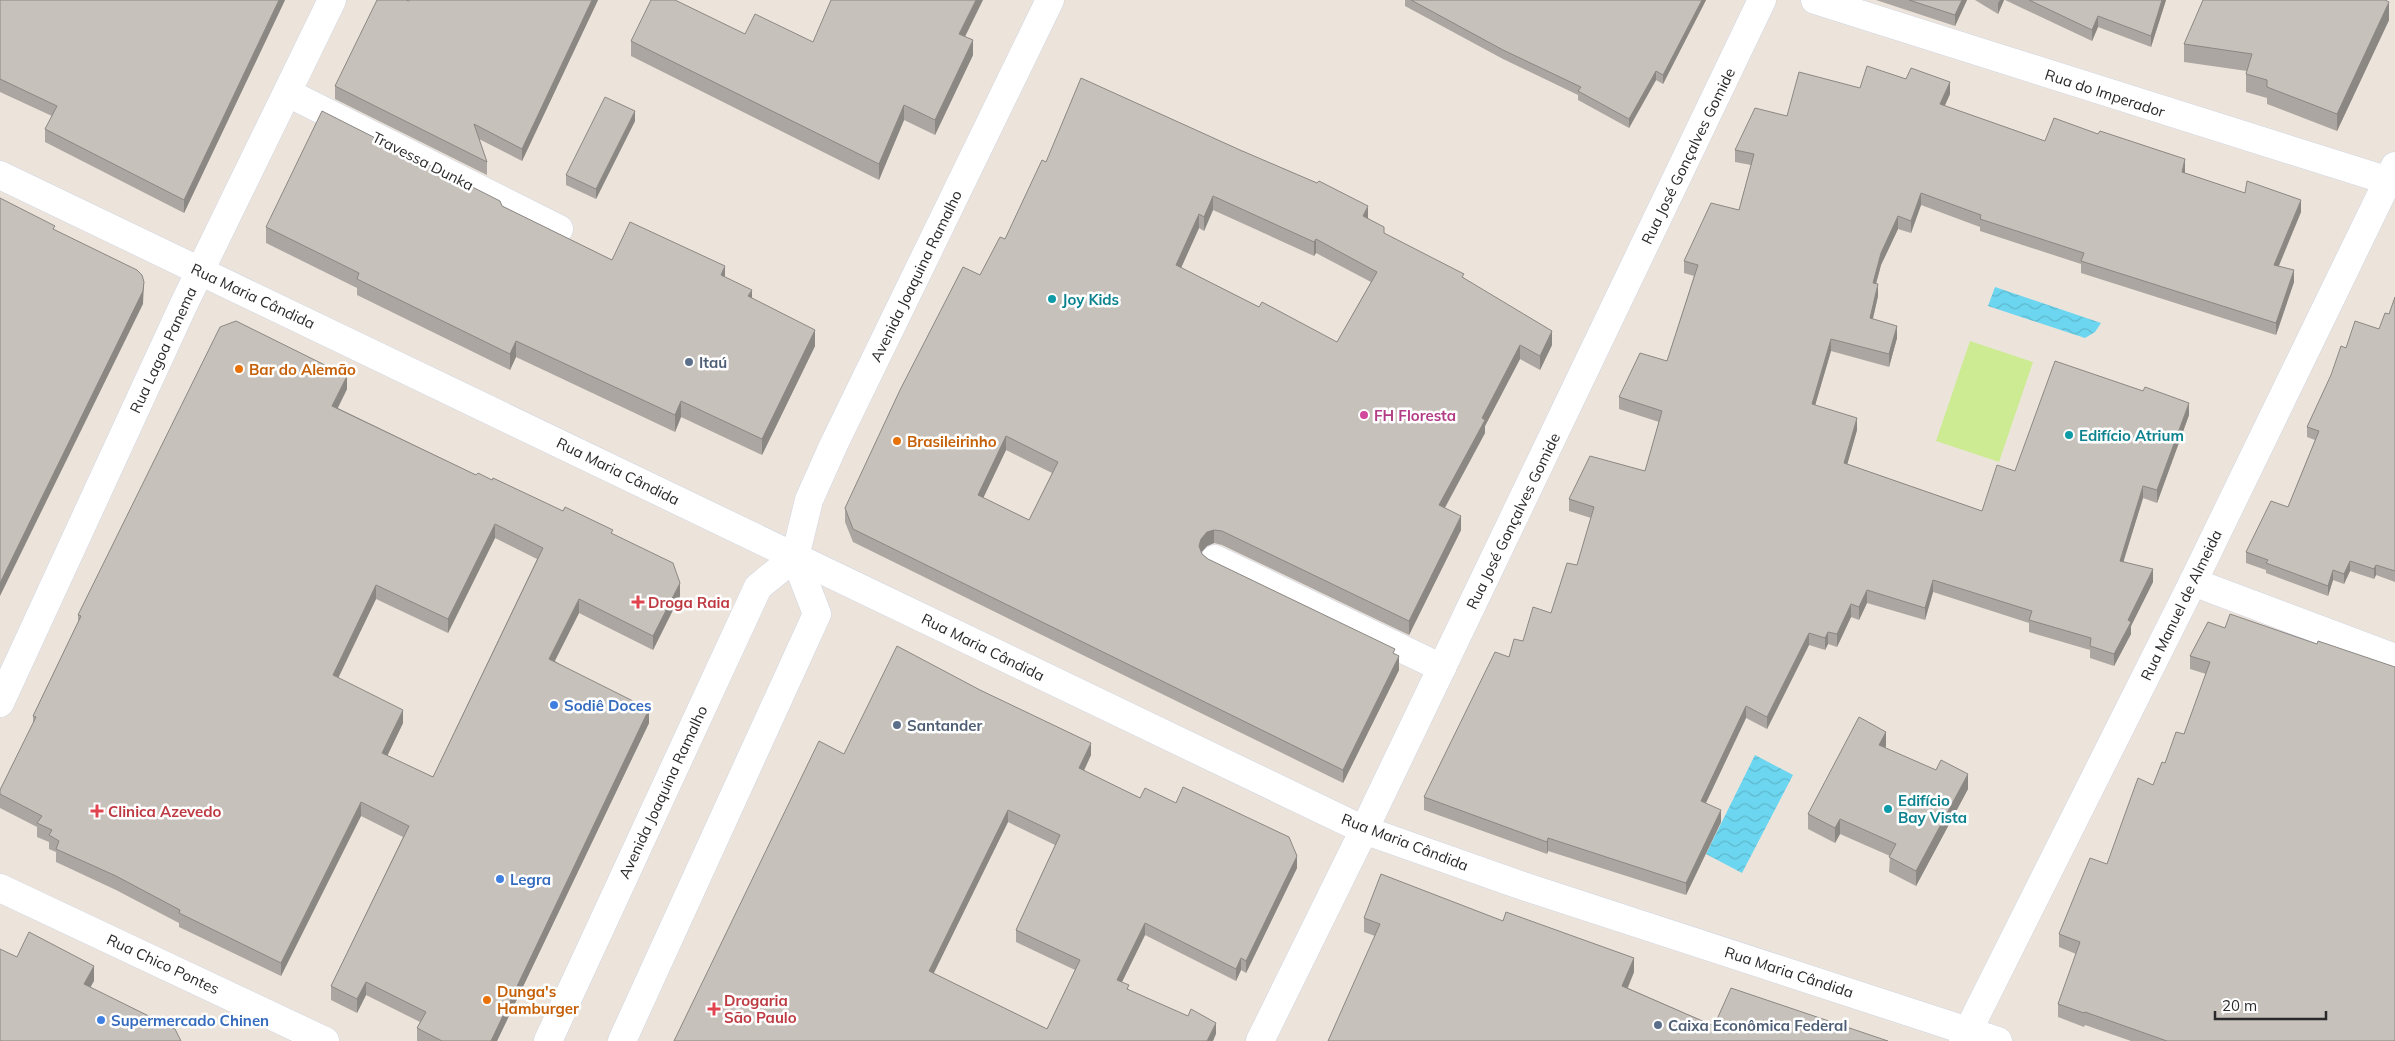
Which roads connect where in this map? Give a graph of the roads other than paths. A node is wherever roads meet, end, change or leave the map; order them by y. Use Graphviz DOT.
graph roads {
  1 [pos="332,0"];
  2 [pos="1050,0"];
  3 [pos="1762,0"];
  4 [pos="1815,0"];
  5 [pos="288,93"];
  6 [pos="0,175"];
  7 [pos="2393,177"];
  8 [pos="559,229"];
  9 [pos="200,271"];
  10 [pos="795,556"];
  11 [pos="1214,559"];
  12 [pos="2193,582"];
  13 [pos="2395,658"];
  14 [pos="1442,668"];
  15 [pos="0,703"];
  16 [pos="1364,830"];
  17 [pos="0,888"];
  18 [pos="1966,1036"];
  19 [pos="325,1041"];
  20 [pos="548,1041"];
  21 [pos="622,1041"];
  22 [pos="1260,1041"];
  23 [pos="1998,1041"];
  1 -- 5 [label="street, Rua Lagoa Panema"];
  2 -- 10 [label="street, Avenida Joaquina Ramalho"];
  3 -- 14 [label="street, Rua José Gonçalves Gomide"];
  4 -- 7 [label="street, Rua do Imperador"];
  5 -- 8 [label="street, Travessa Dunka"];
  5 -- 9 [label="street, Rua Lagoa Panema"];
  6 -- 9 [label="street, Rua Maria Cândida"];
  7 -- 12 [label="street, Rua Manuel de Almeida"];
  9 -- 10 [label="street, Rua Maria Cândida"];
  9 -- 15 [label="street, Rua Lagoa Panema"];
  10 -- 16 [label="street, Rua Maria Cândida"];
  10 -- 20 [label="street, Avenida Joaquina Ramalho"];
  10 -- 21 [label="street"];
  11 -- 14 [label="street"];
  12 -- 13 [label="street"];
  12 -- 18 [label="street, Rua Manuel de Almeida"];
  14 -- 16 [label="street, Rua José Gonçalves Gomide"];
  16 -- 18 [label="street, Rua Maria Cândida"];
  16 -- 22 [label="street, Rua José Gonçalves Gomide"];
  17 -- 19 [label="street, Rua Chico Pontes"];
  18 -- 23 [label="street, Rua Maria Cândida"];
}
